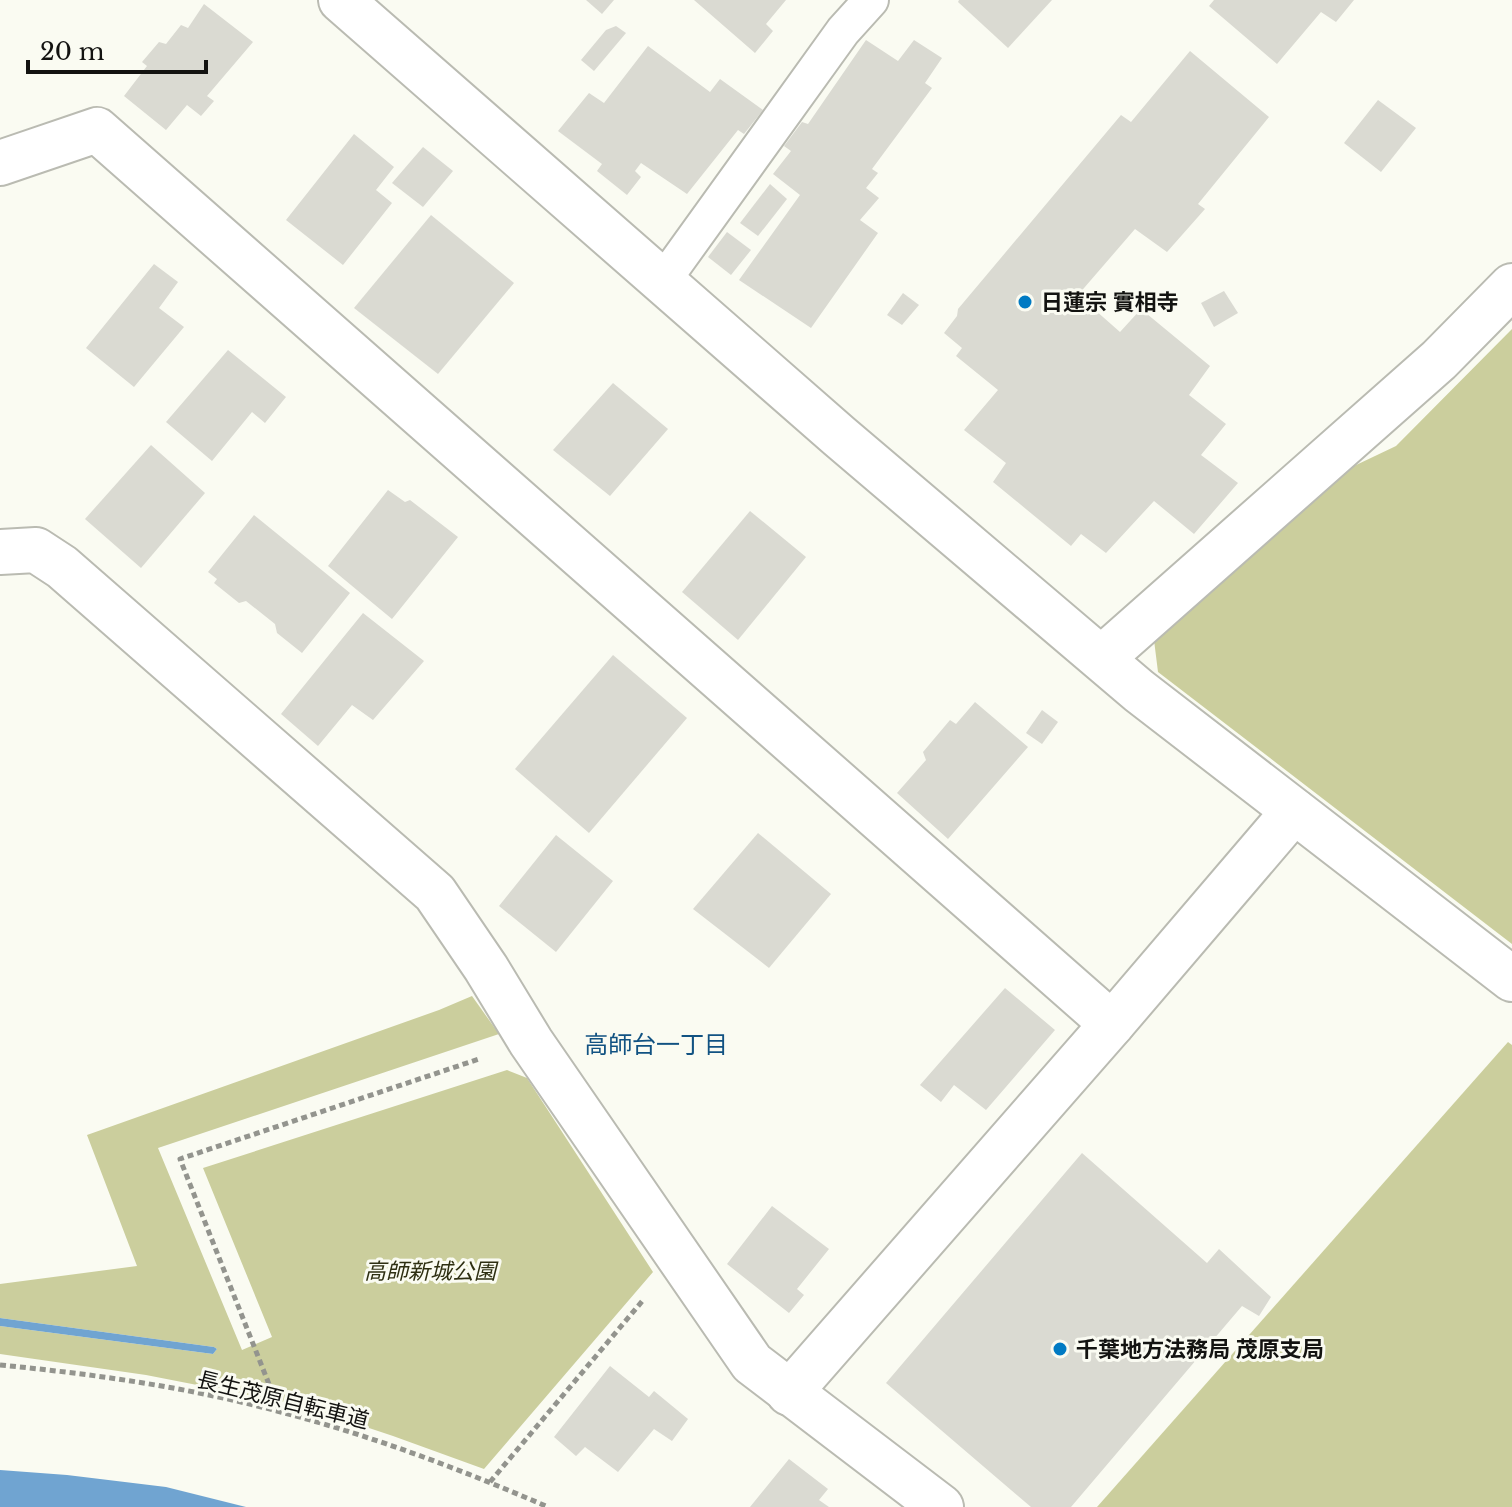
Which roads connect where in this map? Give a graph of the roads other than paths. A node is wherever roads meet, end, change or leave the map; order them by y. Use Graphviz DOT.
graph roads {
  1 [pos="871,0"];
  2 [pos="362,6"];
  3 [pos="0,163"];
  4 [pos="663,281"];
  5 [pos="1512,286"];
  6 [pos="0,552"];
  7 [pos="1102,658"];
  8 [pos="1294,811"];
  9 [pos="1512,979"];
  10 [pos="1112,1024"];
  11 [pos="789,1393"];
  12 [pos="941,1507"];
  1 -- 4 [label="lane"];
  2 -- 4 [label="street"];
  3 -- 10 [label="street"];
  4 -- 7 [label="street"];
  5 -- 7 [label="street"];
  6 -- 11 [label="street"];
  7 -- 8 [label="street"];
  8 -- 9 [label="street"];
  8 -- 10 [label="street"];
  10 -- 11 [label="street"];
  11 -- 12 [label="street"];
}
